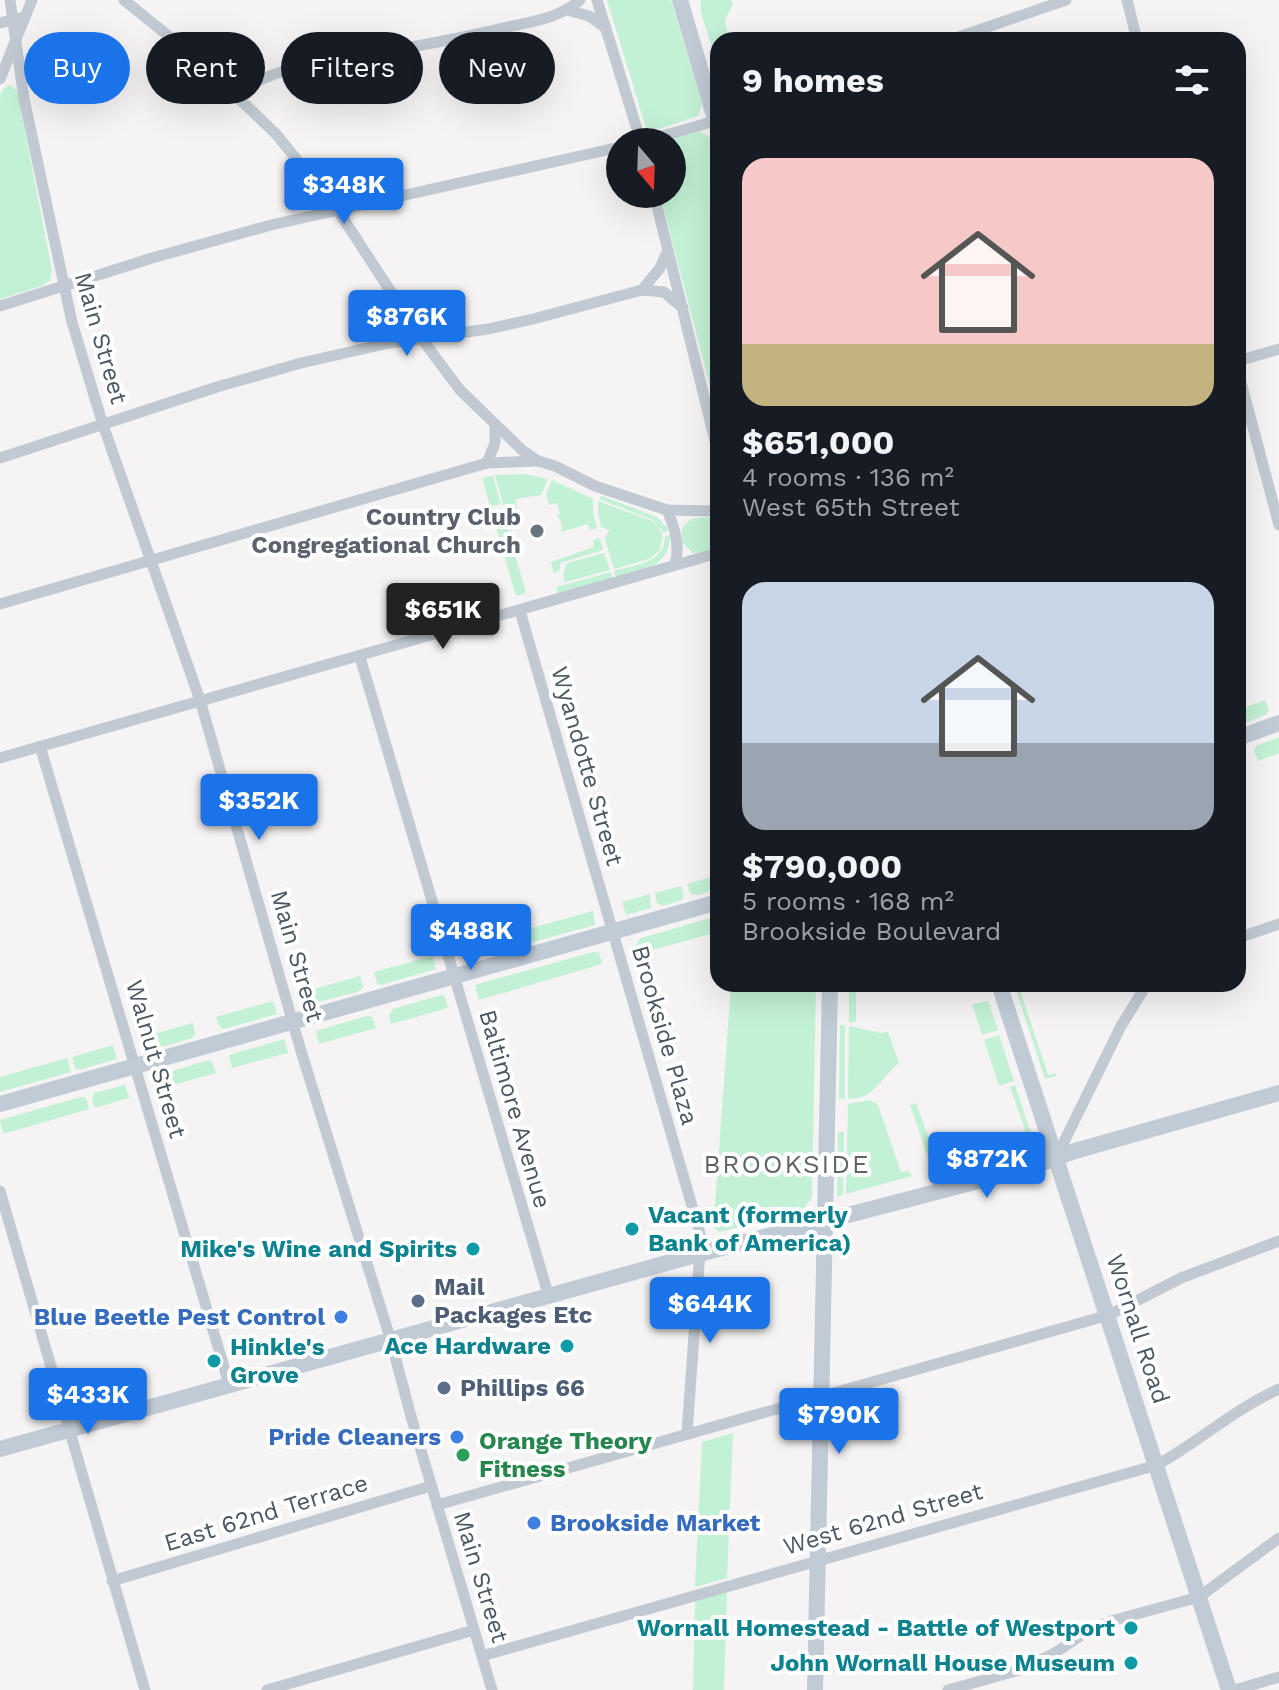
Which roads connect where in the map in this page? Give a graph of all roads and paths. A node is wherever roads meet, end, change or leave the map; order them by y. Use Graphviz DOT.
graph roads {
  1 [pos="10,0"];
  2 [pos="32,0"];
  3 [pos="124,0"];
  4 [pos="580,0"];
  5 [pos="597,0"];
  6 [pos="680,0"];
  7 [pos="690,0"];
  8 [pos="1066,0"];
  9 [pos="1127,0"];
  10 [pos="567,10"];
  11 [pos="19,19"];
  12 [pos="686,19"];
  13 [pos="0,23"];
  14 [pos="606,28"];
  15 [pos="166,32"];
  16 [pos="973,32"];
  17 [pos="1135,32"];
  18 [pos="16,38"];
  19 [pos="0,79"];
  20 [pos="265,79"];
  21 [pos="710,100"];
  22 [pos="247,104"];
  23 [pos="710,125"];
  24 [pos="637,128"];
  25 [pos="686,131"];
  26 [pos="606,150"];
  27 [pos="658,208"];
  28 [pos="337,209"];
  29 [pos="668,250"];
  30 [pos="63,286"];
  31 [pos="642,290"];
  32 [pos="0,306"];
  33 [pos="684,309"];
  34 [pos="421,338"];
  35 [pos="1279,349"];
  36 [pos="1246,359"];
  37 [pos="1246,401"];
  38 [pos="710,419"];
  39 [pos="103,425"];
  40 [pos="495,425"];
  41 [pos="0,458"];
  42 [pos="538,461"];
  43 [pos="487,463"];
  44 [pos="667,510"];
  45 [pos="710,511"];
  46 [pos="1279,525"];
  47 [pos="710,555"];
  48 [pos="152,560"];
  49 [pos="675,565"];
  50 [pos="0,604"];
  51 [pos="520,611"];
  52 [pos="360,657"];
  53 [pos="200,700"];
  54 [pos="1279,723"];
  55 [pos="1246,735"];
  56 [pos="40,746"];
  57 [pos="0,758"];
  58 [pos="710,904"];
  59 [pos="1279,924"];
  60 [pos="612,932"];
  61 [pos="1246,935"];
  62 [pos="454,977"];
  63 [pos="830,992"];
  64 [pos="1002,992"];
  65 [pos="1141,992"];
  66 [pos="293,1022"];
  67 [pos="136,1066"];
  68 [pos="1279,1093"];
  69 [pos="0,1104"];
  70 [pos="1056,1158"];
  71 [pos="0,1191"];
  72 [pos="825,1222"];
  73 [pos="1279,1241"];
  74 [pos="699,1254"];
  75 [pos="549,1297"];
  76 [pos="1109,1315"];
  77 [pos="391,1341"];
  78 [pos="229,1384"];
  79 [pos="1279,1389"];
  80 [pos="822,1397"];
  81 [pos="68,1429"];
  82 [pos="687,1433"];
  83 [pos="0,1449"];
  84 [pos="1157,1465"];
  85 [pos="431,1486"];
  86 [pos="437,1505"];
  87 [pos="1279,1538"];
  88 [pos="816,1561"];
  89 [pos="112,1581"];
  90 [pos="1199,1597"];
  91 [pos="474,1630"];
  92 [pos="482,1656"];
  93 [pos="315,1676"];
  94 [pos="1279,1677"];
  95 [pos="145,1690"];
  96 [pos="267,1690"];
  97 [pos="320,1690"];
  98 [pos="492,1690"];
  99 [pos="815,1690"];
  100 [pos="948,1690"];
  101 [pos="1229,1690"];
  102 [pos="1235,1690"];
  1 -- 11 [label="street"];
  2 -- 11 [label="street"];
  3 -- 15 [label="street"];
  4 -- 10 [label="street"];
  5 -- 14 [label="street"];
  6 -- 12 [label="main road"];
  7 -- 12 [label="street"];
  8 -- 16 [label="street"];
  9 -- 17 [label="street"];
  10 -- 14 [label="street"];
  10 -- 20 [label="street"];
  11 -- 13 [label="street"];
  11 -- 18 [label="street"];
  12 -- 21 [label="main road"];
  14 -- 24 [label="street"];
  18 -- 19 [label="street"];
  18 -- 30 [label="street, Main Street"];
  22 -- 28 [label="street"];
  23 -- 25 [label="street"];
  26 -- 28 [label="street"];
  27 -- 29 [label="street"];
  28 -- 30 [label="street"];
  28 -- 34 [label="street"];
  29 -- 31 [label="street"];
  29 -- 33 [label="street"];
  30 -- 32 [label="street"];
  30 -- 39 [label="street, Main Street"];
  31 -- 33 [label="street"];
  31 -- 34 [label="street"];
  33 -- 38 [label="street"];
  34 -- 39 [label="street"];
  34 -- 40 [label="street"];
  35 -- 36 [label="street"];
  37 -- 46 [label="street"];
  39 -- 41 [label="street"];
  39 -- 48 [label="street, Main Street"];
  40 -- 42 [label="street"];
  40 -- 43 [label="street"];
  42 -- 43 [label="street"];
  42 -- 44 [label="street"];
  43 -- 48 [label="street"];
  44 -- 45 [label="street"];
  44 -- 49 [label="street"];
  47 -- 49 [label="street"];
  48 -- 50 [label="street"];
  48 -- 53 [label="street, Main Street"];
  49 -- 51 [label="street"];
  51 -- 52 [label="street"];
  51 -- 60 [label="street, Wyandotte Street"];
  52 -- 53 [label="street"];
  52 -- 62 [label="street, Baltimore Avenue"];
  53 -- 56 [label="street"];
  53 -- 66 [label="street, Main Street"];
  54 -- 55 [label="main road"];
  56 -- 57 [label="street"];
  56 -- 67 [label="street, Walnut Street"];
  58 -- 60 [label="main road"];
  59 -- 61 [label="street"];
  60 -- 62 [label="main road"];
  60 -- 74 [label="street, Brookside Plaza"];
  62 -- 66 [label="main road"];
  62 -- 75 [label="street, Baltimore Avenue"];
  63 -- 72 [label="main road"];
  64 -- 70 [label="main road, Wornall Road"];
  65 -- 70 [label="street"];
  66 -- 67 [label="main road"];
  66 -- 77 [label="street, Main Street"];
  67 -- 69 [label="main road"];
  67 -- 78 [label="street, Walnut Street"];
  68 -- 70 [label="main road"];
  70 -- 72 [label="main road"];
  70 -- 76 [label="main road, Wornall Road"];
  71 -- 81 [label="street"];
  72 -- 74 [label="main road"];
  72 -- 80 [label="main road"];
  73 -- 76 [label="street"];
  74 -- 75 [label="main road"];
  74 -- 82 [label="street, Brookside Plaza"];
  75 -- 77 [label="main road"];
  76 -- 80 [label="street"];
  76 -- 84 [label="main road, Wornall Road"];
  77 -- 78 [label="main road"];
  77 -- 85 [label="street, Main Street"];
  78 -- 81 [label="main road"];
  79 -- 84 [label="street, West 62nd Street"];
  80 -- 82 [label="street"];
  80 -- 88 [label="main road"];
  81 -- 83 [label="main road"];
  81 -- 89 [label="street"];
  82 -- 86 [label="street"];
  84 -- 88 [label="street, West 62nd Street"];
  84 -- 90 [label="main road, Wornall Road"];
  85 -- 86 [label="street, Main Street"];
  85 -- 89 [label="street, East 62nd Terrace"];
  86 -- 91 [label="street, Main Street"];
  87 -- 90 [label="street"];
  88 -- 92 [label="street, West 62nd Street"];
  88 -- 99 [label="main road"];
  89 -- 95 [label="street"];
  90 -- 100 [label="street"];
  90 -- 101 [label="main road, Wornall Road"];
  91 -- 92 [label="street, Main Street"];
  91 -- 93 [label="street"];
  92 -- 98 [label="street, Main Street"];
  93 -- 96 [label="street"];
  93 -- 97 [label="street"];
  94 -- 102 [label="street"];
}
